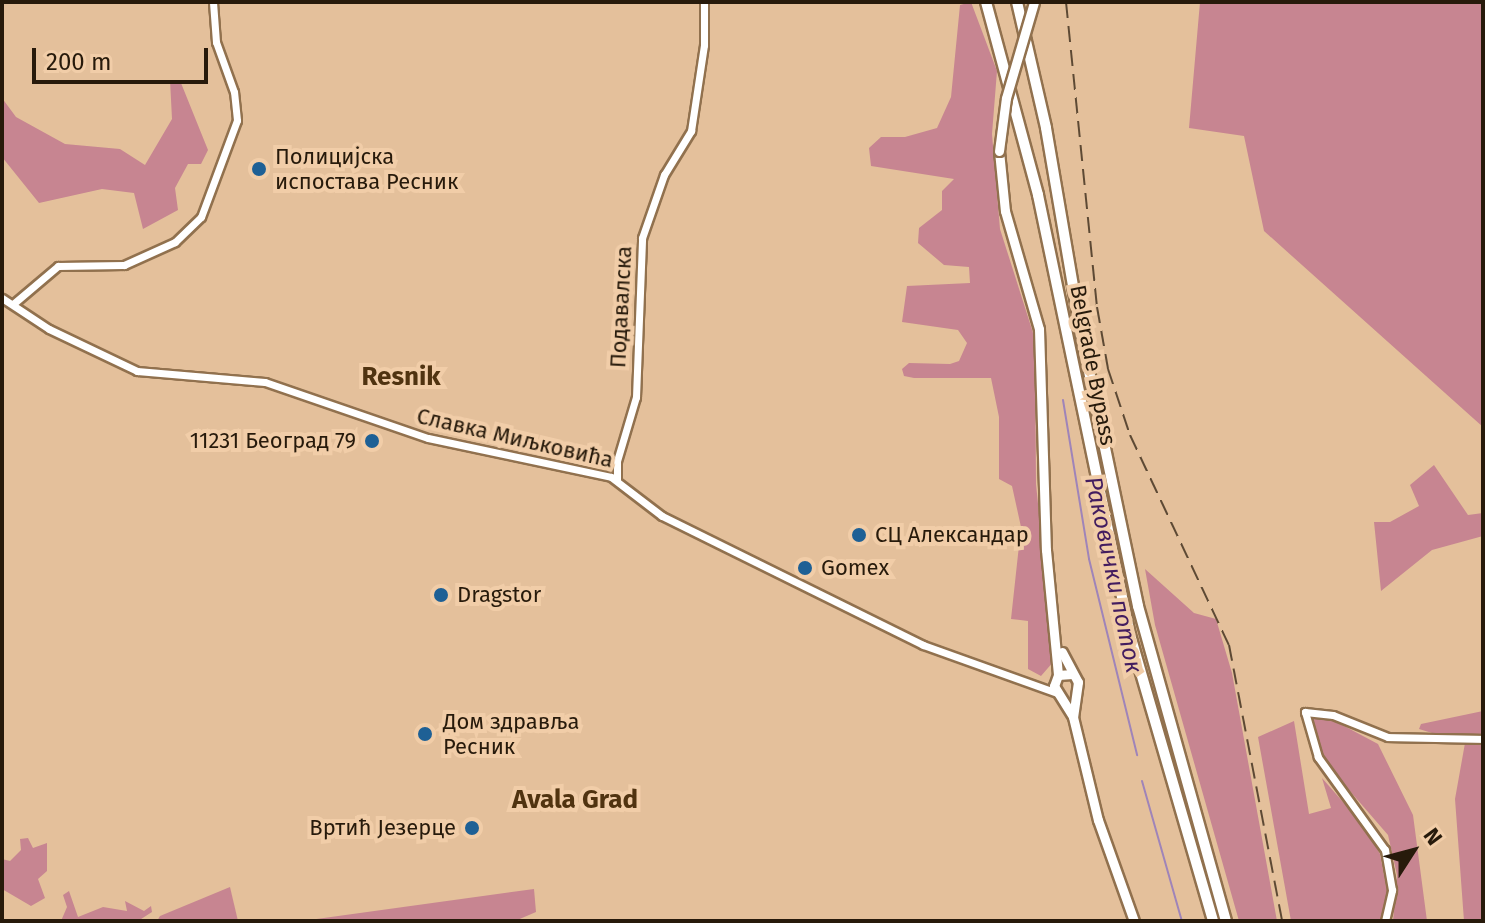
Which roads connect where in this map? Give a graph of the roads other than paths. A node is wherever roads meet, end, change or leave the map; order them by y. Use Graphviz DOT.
graph roads {
  1 [pos="213,2"];
  2 [pos="704,2"];
  3 [pos="986,2"];
  4 [pos="1017,2"];
  5 [pos="1034,2"];
  6 [pos="2,298"];
  7 [pos="13,304"];
  8 [pos="617,480"];
  9 [pos="1056,638"];
  10 [pos="1072,674"];
  11 [pos="1056,676"];
  12 [pos="1034,682"];
  13 [pos="1076,692"];
  14 [pos="1058,694"];
  15 [pos="1073,717"];
  16 [pos="1483,739"];
  17 [pos="1134,921"];
  18 [pos="1213,921"];
  19 [pos="1226,921"];
  20 [pos="1385,921"];
  1 -- 7 [label="street"];
  2 -- 8 [label="street, Подавалска"];
  3 -- 18 [label="highway, Belgrade Bypass"];
  4 -- 19 [label="highway, Belgrade Bypass"];
  5 -- 9 [label="main road, bridge"];
  6 -- 7 [label="street, Славка Миљковића"];
  7 -- 8 [label="street, Славка Миљковића"];
  8 -- 12 [label="street, Славка Миљковића"];
  9 -- 10 [label="main road"];
  9 -- 11 [label="main road"];
  10 -- 11 [label="main road"];
  10 -- 13 [label="main road"];
  11 -- 12 [label="street, Славка Миљковића"];
  11 -- 14 [label="main road"];
  12 -- 14 [label="street, Славка Миљковића"];
  13 -- 14 [label="main road"];
  13 -- 15 [label="main road"];
  14 -- 15 [label="main road"];
  15 -- 17 [label="main road"];
  16 -- 20 [label="street"];
}
